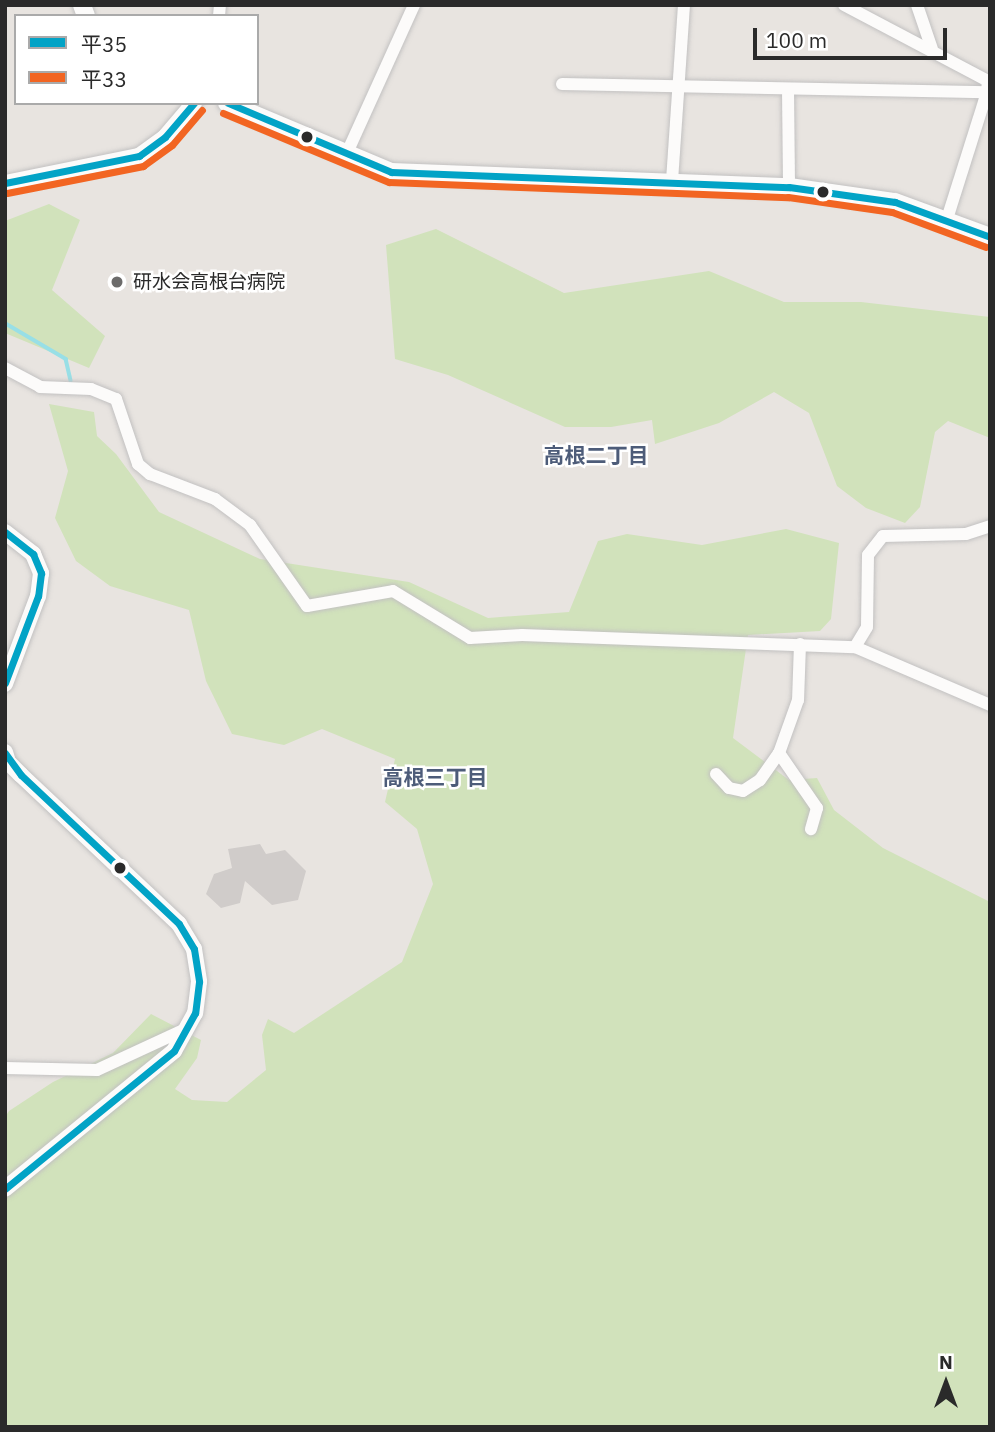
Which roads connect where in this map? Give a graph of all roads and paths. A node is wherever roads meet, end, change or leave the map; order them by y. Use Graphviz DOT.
graph roads {
  1 [pos="415,5"];
  2 [pos="684,5"];
  3 [pos="844,5"];
  4 [pos="917,5"];
  5 [pos="932,49"];
  6 [pos="562,84"];
  7 [pos="679,85"];
  8 [pos="988,85"];
  9 [pos="788,89"];
  10 [pos="192,105"];
  11 [pos="232,105"];
  12 [pos="346,155"];
  13 [pos="672,181"];
  14 [pos="5,183"];
  15 [pos="789,187"];
  16 [pos="947,219"];
  17 [pos="990,237"];
  18 [pos="5,368"];
  19 [pos="990,526"];
  20 [pos="5,532"];
  21 [pos="800,645"];
  22 [pos="855,648"];
  23 [pos="5,684"];
  24 [pos="990,705"];
  25 [pos="5,752"];
  26 [pos="779,753"];
  27 [pos="716,775"];
  28 [pos="811,829"];
  29 [pos="189,1027"];
  30 [pos="5,1068"];
  31 [pos="5,1189"];
  1 -- 12 [label="street"];
  2 -- 7 [label="street"];
  3 -- 5 [label="street"];
  4 -- 5 [label="street"];
  5 -- 8 [label="street"];
  6 -- 7 [label="street"];
  7 -- 9 [label="street"];
  7 -- 13 [label="street"];
  8 -- 9 [label="street"];
  8 -- 16 [label="street"];
  9 -- 15 [label="street"];
  10 -- 14 [label="street"];
  11 -- 12 [label="main road"];
  12 -- 13 [label="main road"];
  13 -- 15 [label="main road"];
  15 -- 16 [label="main road"];
  16 -- 17 [label="main road"];
  18 -- 21 [label="street"];
  19 -- 22 [label="street"];
  20 -- 23 [label="street"];
  21 -- 22 [label="street"];
  21 -- 26 [label="street"];
  22 -- 24 [label="street"];
  25 -- 29 [label="street"];
  26 -- 27 [label="street"];
  26 -- 28 [label="street"];
  29 -- 30 [label="street"];
  29 -- 31 [label="street"];
}
